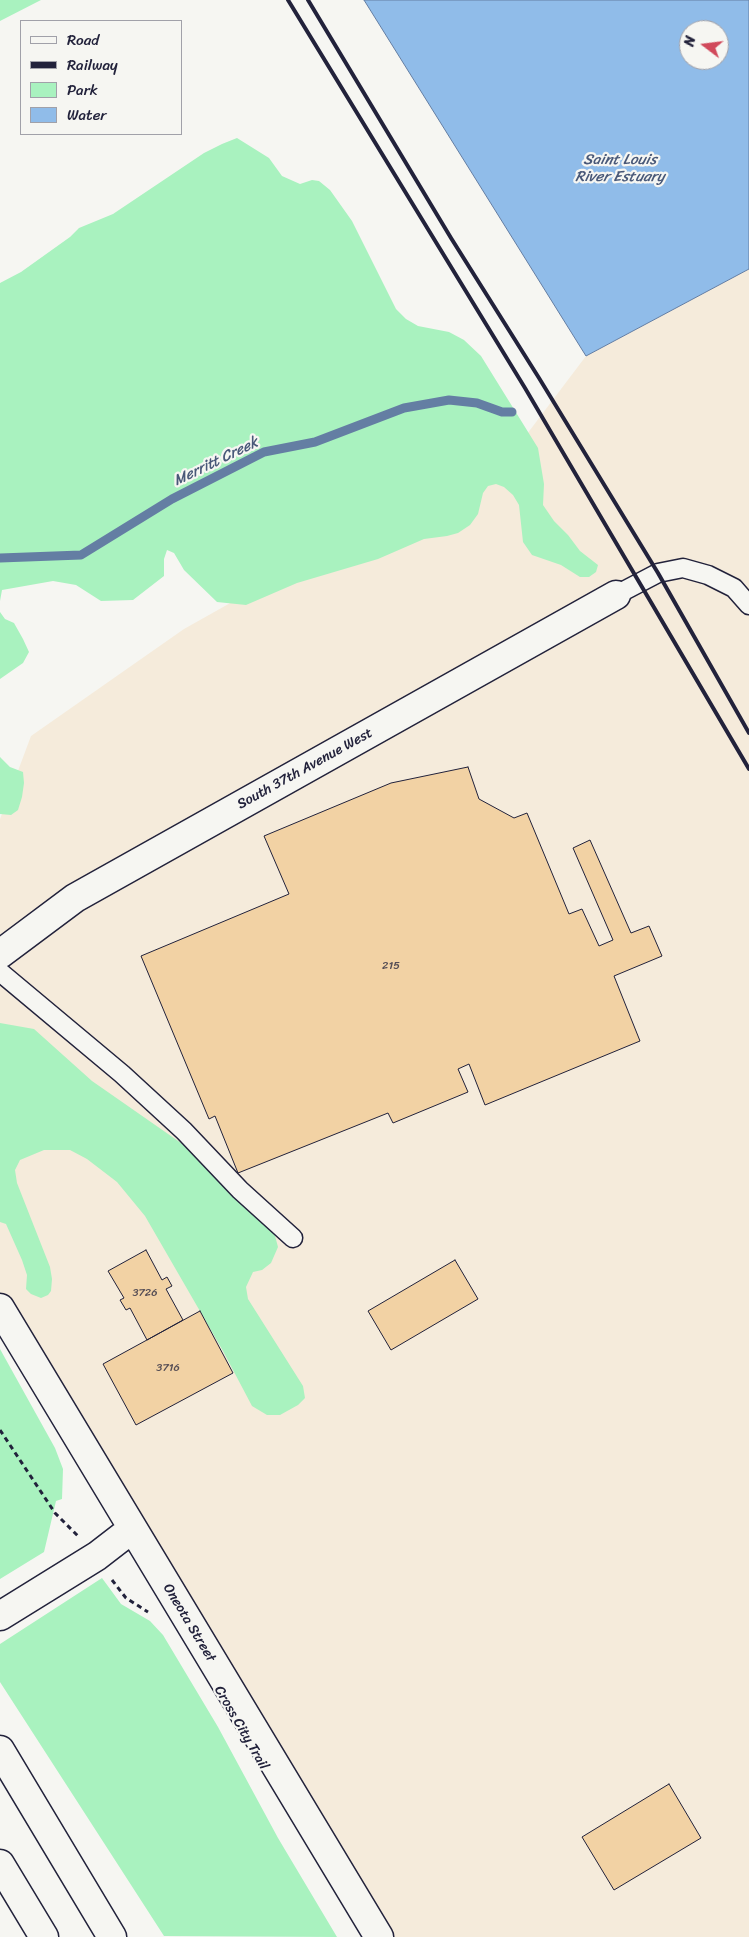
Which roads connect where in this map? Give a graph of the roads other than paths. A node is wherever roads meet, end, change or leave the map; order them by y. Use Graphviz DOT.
graph roads {
  1 [pos="616,595"];
  2 [pos="749,606"];
  3 [pos="0,954"];
  4 [pos="0,972"];
  5 [pos="293,1238"];
  6 [pos="0,1308"];
  7 [pos="132,1529"];
  8 [pos="0,1616"];
  9 [pos="0,1750"];
  10 [pos="58,1847"];
  11 [pos="0,1864"];
  12 [pos="44,1937"];
  13 [pos="112,1937"];
  14 [pos="132,1937"];
  15 [pos="378,1937"];
  1 -- 2 [label="lane"];
  1 -- 3 [label="main road, South 37th Avenue West"];
  4 -- 5 [label="lane"];
  6 -- 7 [label="main road, Oneota Street"];
  7 -- 8 [label="main road"];
  7 -- 15 [label="main road, Oneota Street"];
  9 -- 10 [label="main road"];
  10 -- 13 [label="main road"];
  10 -- 14 [label="main road"];
  11 -- 12 [label="main road"];
}
